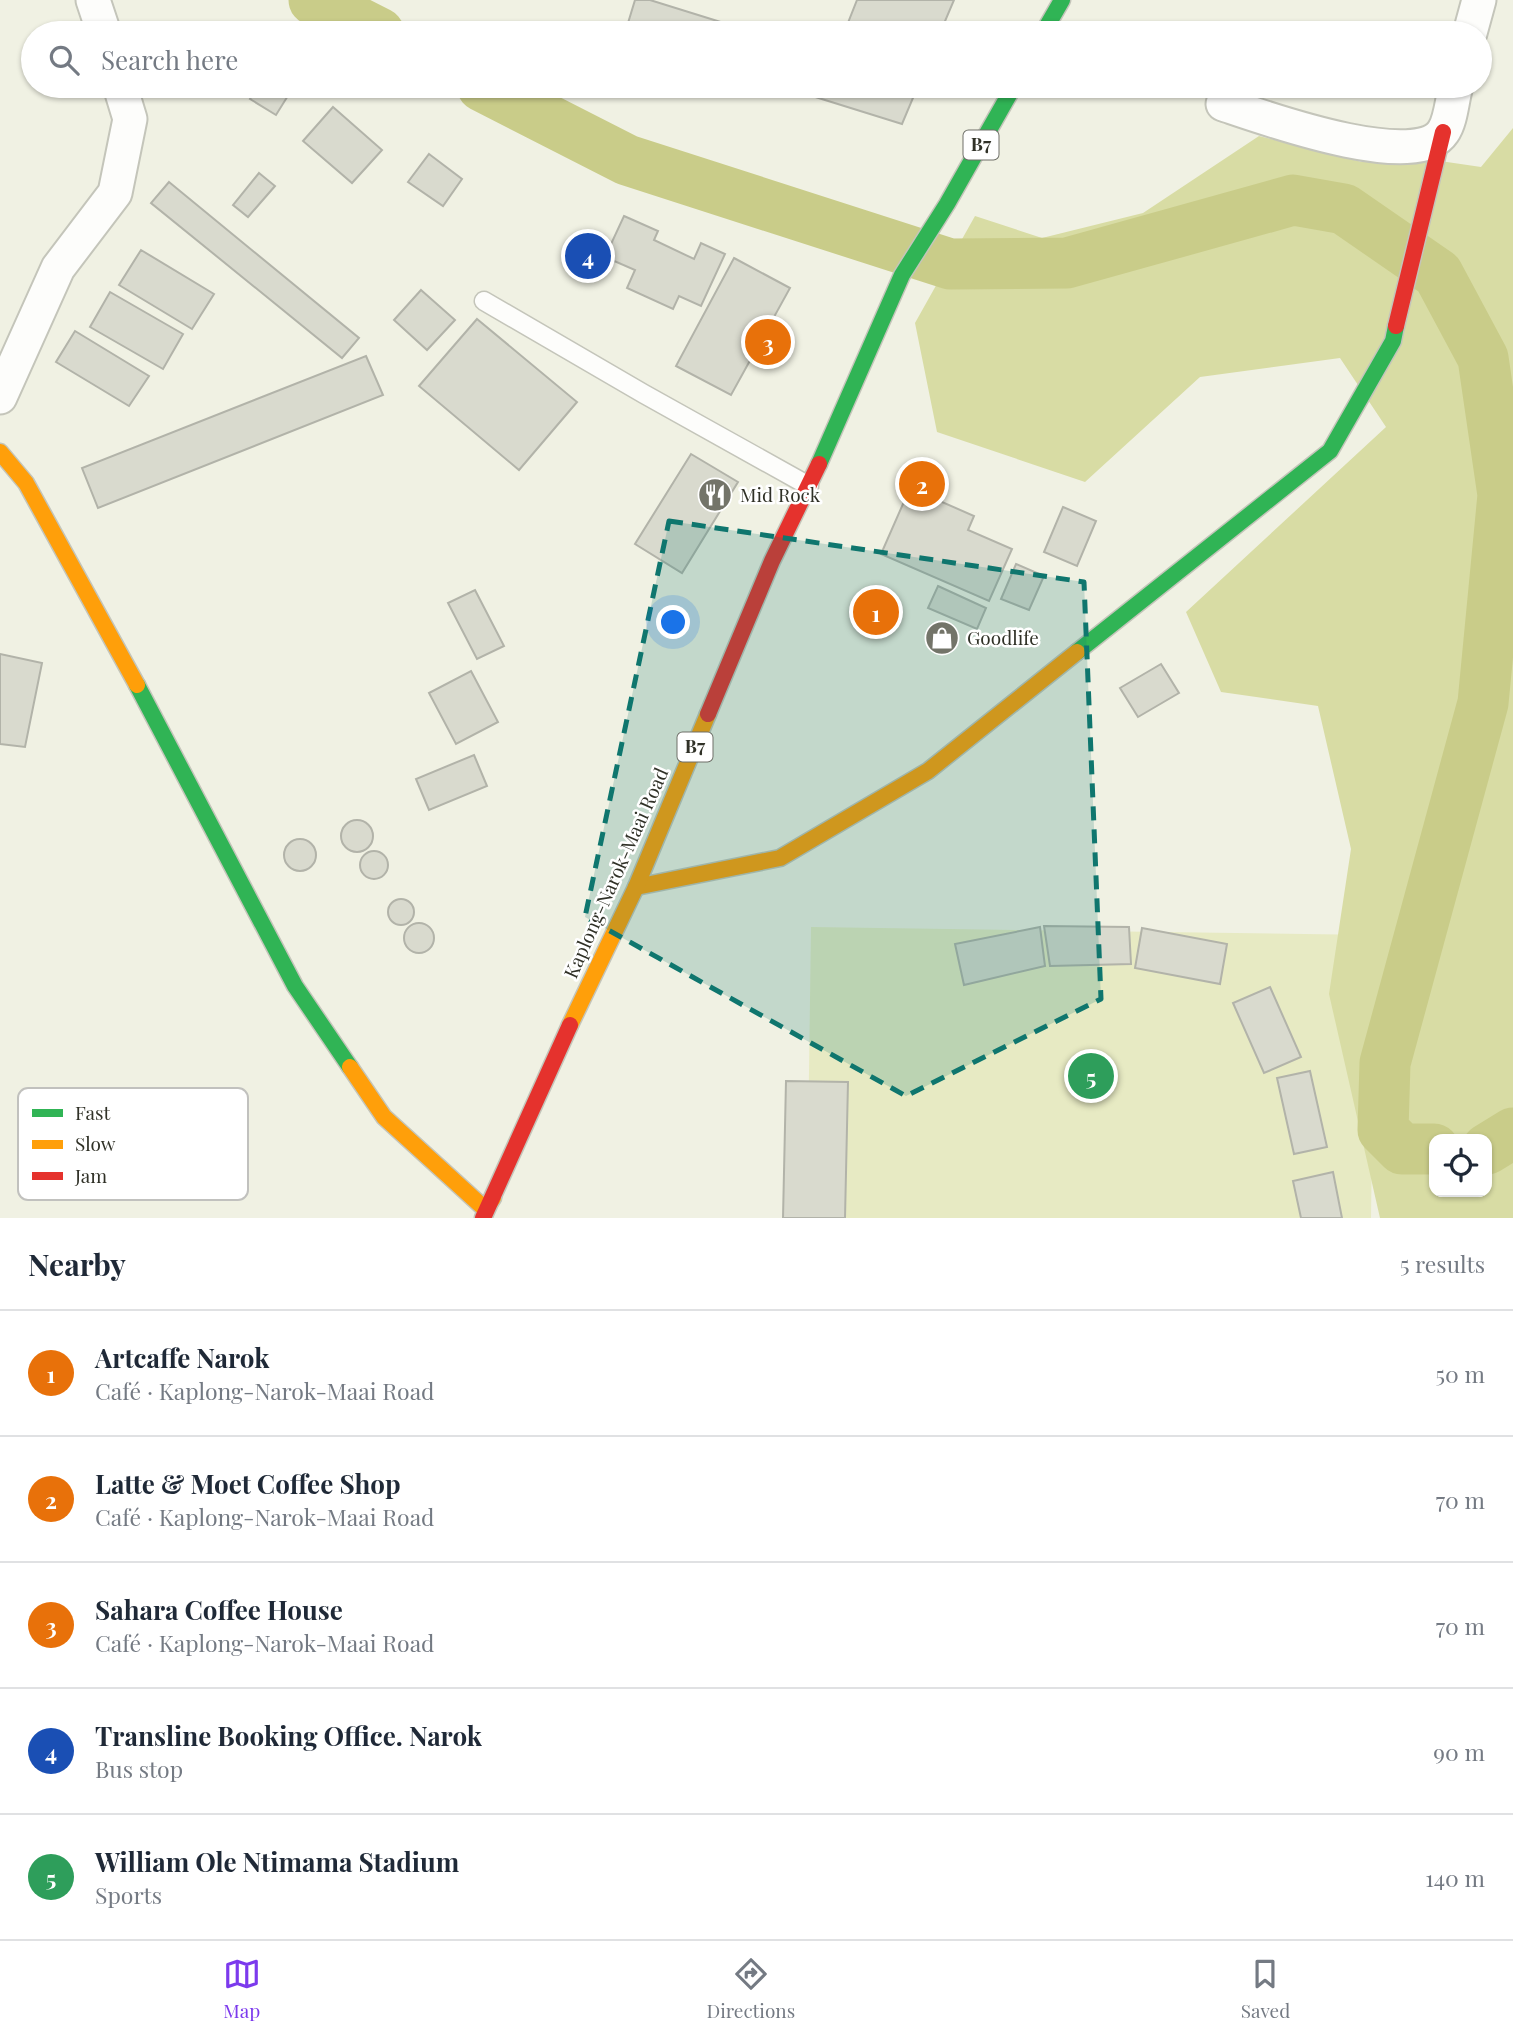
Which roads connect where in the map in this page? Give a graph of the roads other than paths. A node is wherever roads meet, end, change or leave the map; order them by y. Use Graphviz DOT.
graph roads {
  1 [pos="93,0"];
  2 [pos="1062,0"];
  3 [pos="1479,0"];
  4 [pos="100,21"];
  5 [pos="1050,21"];
  6 [pos="1473,21"];
  7 [pos="124,98"];
  8 [pos="1007,98"];
  9 [pos="1453,98"];
  10 [pos="1223,104"];
  11 [pos="1443,132"];
  12 [pos="484,300"];
  13 [pos="0,397"];
  14 [pos="0,452"];
  15 [pos="809,486"];
  16 [pos="636,887"];
  17 [pos="493,1198"];
  18 [pos="483,1218"];
  1 -- 4 [label="street"];
  2 -- 5 [label="main road"];
  3 -- 6 [label="street"];
  7 -- 13 [label="street"];
  8 -- 15 [label="main road, Kaplong-Narok-Maai Road / B7"];
  9 -- 11 [label="street"];
  10 -- 11 [label="street"];
  11 -- 16 [label="main road"];
  12 -- 15 [label="lane"];
  14 -- 17 [label="main road"];
  15 -- 16 [label="main road, Kaplong-Narok-Maai Road / B7"];
  16 -- 17 [label="main road, Kaplong-Narok-Maai Road / B7"];
  17 -- 18 [label="main road, Kaplong-Narok-Maai Road / B7"];
}
